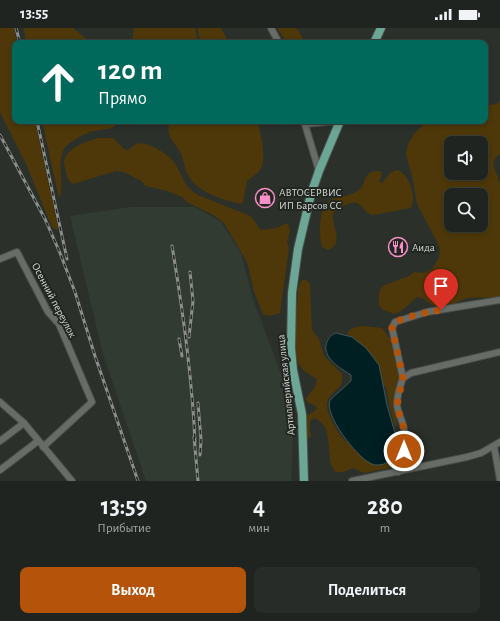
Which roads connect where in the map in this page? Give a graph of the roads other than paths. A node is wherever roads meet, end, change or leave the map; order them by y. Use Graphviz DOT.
graph roads {
  1 [pos="271,28"];
  2 [pos="381,28"];
  3 [pos="277,40"];
  4 [pos="375,40"];
  5 [pos="306,124"];
  6 [pos="339,124"];
  7 [pos="319,171"];
  8 [pos="0,259"];
  9 [pos="500,300"];
  10 [pos="500,352"];
  11 [pos="403,378"];
  12 [pos="0,402"];
  13 [pos="24,423"];
  14 [pos="0,441"];
  15 [pos="38,441"];
  16 [pos="500,442"];
  17 [pos="494,446"];
  18 [pos="43,447"];
  19 [pos="0,470"];
  20 [pos="398,472"];
  21 [pos="500,480"];
  22 [pos="72,481"];
  23 [pos="304,481"];
  24 [pos="352,481"];
  1 -- 3 [label="street"];
  2 -- 4 [label="main road"];
  5 -- 7 [label="street"];
  6 -- 7 [label="main road, Артиллерийская улица"];
  7 -- 23 [label="main road, Артиллерийская улица"];
  8 -- 18 [label="street, Осенний переулок"];
  9 -- 11 [label="street"];
  10 -- 11 [label="street"];
  11 -- 20 [label="street"];
  12 -- 13 [label="street"];
  13 -- 14 [label="street"];
  13 -- 15 [label="street"];
  15 -- 18 [label="street"];
  15 -- 19 [label="street"];
  16 -- 17 [label="street"];
  17 -- 20 [label="street"];
  17 -- 21 [label="street"];
  18 -- 22 [label="street"];
  20 -- 24 [label="street"];
}
